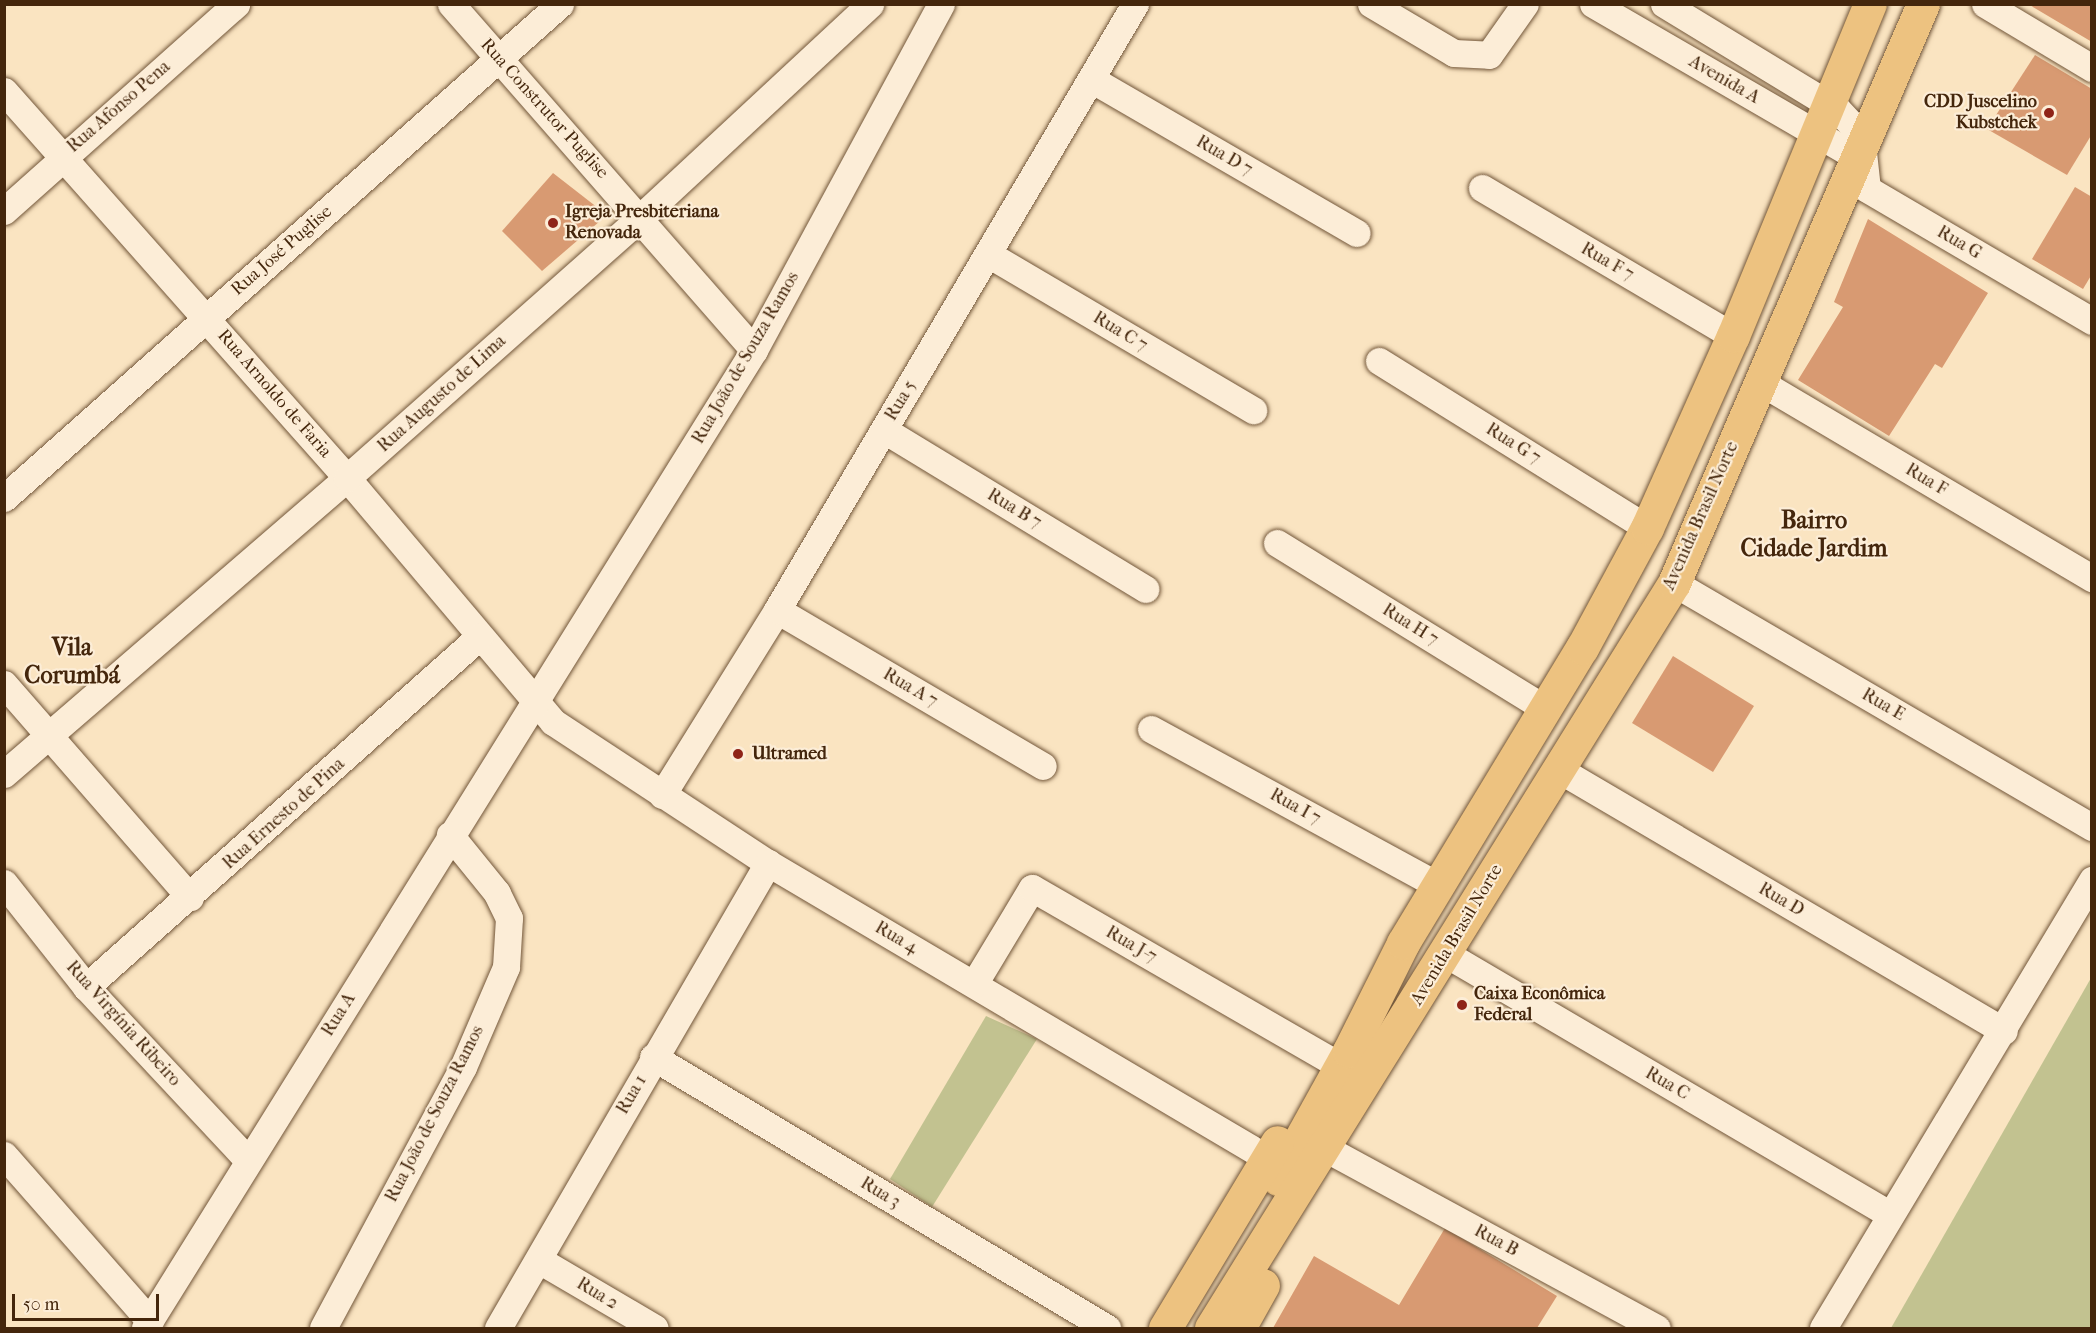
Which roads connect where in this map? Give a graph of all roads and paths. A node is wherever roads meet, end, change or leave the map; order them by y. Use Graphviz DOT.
graph roads {
  1 [pos="236,4"];
  2 [pos="451,4"];
  3 [pos="561,4"];
  4 [pos="870,4"];
  5 [pos="941,4"];
  6 [pos="1135,4"];
  7 [pos="1371,4"];
  8 [pos="1525,4"];
  9 [pos="1593,4"];
  10 [pos="1665,4"];
  11 [pos="1870,4"];
  12 [pos="1923,4"];
  13 [pos="1985,4"];
  14 [pos="500,59"];
  15 [pos="2091,68"];
  16 [pos="1091,79"];
  17 [pos="4,91"];
  18 [pos="1828,103"];
  19 [pos="1815,133"];
  20 [pos="1858,150"];
  21 [pos="62,157"];
  22 [pos="1482,188"];
  23 [pos="4,210"];
  24 [pos="641,217"];
  25 [pos="1357,233"];
  26 [pos="988,254"];
  27 [pos="207,318"];
  28 [pos="2091,321"];
  29 [pos="1733,336"];
  30 [pos="754,350"];
  31 [pos="1379,361"];
  32 [pos="1760,382"];
  33 [pos="1253,410"];
  34 [pos="884,430"];
  35 [pos="347,478"];
  36 [pos="4,498"];
  37 [pos="1647,528"];
  38 [pos="1277,543"];
  39 [pos="2091,578"];
  40 [pos="1674,582"];
  41 [pos="1145,589"];
  42 [pos="777,610"];
  43 [pos="479,638"];
  44 [pos="4,684"];
  45 [pos="537,704"];
  46 [pos="1543,707"];
  47 [pos="1151,729"];
  48 [pos="49,735"];
  49 [pos="1043,766"];
  50 [pos="1558,769"];
  51 [pos="4,774"];
  52 [pos="662,795"];
  53 [pos="2091,827"];
  54 [pos="450,835"];
  55 [pos="768,863"];
  56 [pos="2091,880"];
  57 [pos="4,883"];
  58 [pos="1439,886"];
  59 [pos="190,897"];
  60 [pos="1446,954"];
  61 [pos="974,984"];
  62 [pos="86,987"];
  63 [pos="1372,1002"];
  64 [pos="2004,1031"];
  65 [pos="653,1057"];
  66 [pos="1328,1059"];
  67 [pos="1363,1088"];
  68 [pos="1336,1154"];
  69 [pos="4,1155"];
  70 [pos="1267,1158"];
  71 [pos="248,1160"];
  72 [pos="1889,1214"];
  73 [pos="539,1260"];
  74 [pos="147,1325"];
  75 [pos="322,1329"];
  76 [pos="498,1329"];
  77 [pos="655,1329"];
  78 [pos="1107,1329"];
  79 [pos="1165,1329"];
  80 [pos="1194,1329"];
  81 [pos="1211,1329"];
  82 [pos="1239,1329"];
  83 [pos="1657,1329"];
  84 [pos="1823,1329"];
  1 -- 21 [label="street, Rua Afonso Pena"];
  2 -- 14 [label="street, Rua Construtor Puglise"];
  3 -- 14 [label="street, Rua José Puglise"];
  4 -- 24 [label="street, Rua Augusto de Lima"];
  5 -- 30 [label="street, Rua João de Souza Ramos"];
  6 -- 16 [label="street, Rua 5"];
  7 -- 8 [label="street"];
  9 -- 19 [label="street, Avenida A"];
  10 -- 18 [label="street, Avenida A"];
  11 -- 18 [label="main road"];
  12 -- 20 [label="main road, Avenida Brasil Norte"];
  13 -- 15 [label="street"];
  14 -- 24 [label="street, Rua Construtor Puglise"];
  14 -- 27 [label="street, Rua José Puglise"];
  16 -- 25 [label="street, Rua D 7"];
  16 -- 26 [label="street, Rua 5"];
  17 -- 21 [label="street, Rua Arnoldo de Faria"];
  18 -- 19 [label="main road"];
  18 -- 20 [label="street, Avenida A"];
  19 -- 20 [label="street, Avenida A"];
  19 -- 29 [label="main road"];
  20 -- 28 [label="street, Rua G"];
  20 -- 32 [label="main road, Avenida Brasil Norte"];
  21 -- 23 [label="street, Rua Afonso Pena"];
  21 -- 27 [label="street, Rua Arnoldo de Faria"];
  22 -- 29 [label="street, Rua F 7"];
  24 -- 30 [label="street, Rua Construtor Puglise"];
  24 -- 35 [label="street, Rua Augusto de Lima"];
  26 -- 33 [label="street, Rua C 7"];
  26 -- 34 [label="street, Rua 5"];
  27 -- 35 [label="street, Rua Arnoldo de Faria"];
  27 -- 36 [label="street, Rua José Puglise"];
  29 -- 37 [label="main road"];
  30 -- 45 [label="street, Rua João de Souza Ramos"];
  31 -- 37 [label="street, Rua G 7"];
  32 -- 39 [label="street, Rua F"];
  32 -- 40 [label="main road, Avenida Brasil Norte"];
  34 -- 41 [label="street, Rua B 7"];
  34 -- 42 [label="street, Rua 5"];
  35 -- 43 [label="street, Rua Arnoldo de Faria"];
  35 -- 48 [label="street, Rua Augusto de Lima"];
  37 -- 46 [label="main road"];
  38 -- 46 [label="street, Rua H 7"];
  40 -- 50 [label="main road, Avenida Brasil Norte"];
  40 -- 53 [label="street, Rua E"];
  42 -- 49 [label="street, Rua A 7"];
  42 -- 52 [label="street, Rua 5"];
  43 -- 45 [label="street, Rua Arnoldo de Faria"];
  43 -- 59 [label="street, Rua Ernesto de Pina"];
  44 -- 48 [label="street"];
  45 -- 52 [label="street, Rua 4"];
  45 -- 54 [label="street, Rua A"];
  46 -- 58 [label="main road"];
  47 -- 58 [label="street, Rua I 7"];
  48 -- 51 [label="street, Rua Augusto de Lima"];
  48 -- 59 [label="street"];
  50 -- 60 [label="main road, Avenida Brasil Norte"];
  50 -- 64 [label="street, Rua D"];
  52 -- 55 [label="street, Rua 4"];
  54 -- 71 [label="street, Rua A"];
  54 -- 75 [label="street, Rua João de Souza Ramos"];
  55 -- 61 [label="street, Rua 4"];
  55 -- 65 [label="street, Rua 1"];
  56 -- 64 [label="street"];
  57 -- 62 [label="street, Rua Virgínia Ribeiro"];
  58 -- 63 [label="main road"];
  59 -- 62 [label="street, Rua Ernesto de Pina"];
  60 -- 67 [label="main road, Avenida Brasil Norte"];
  60 -- 72 [label="street, Rua C"];
  61 -- 66 [label="street, Rua J-7"];
  61 -- 70 [label="street, Rua 4"];
  62 -- 71 [label="street, Rua Virgínia Ribeiro"];
  63 -- 66 [label="main road"];
  63 -- 80 [label="main road"];
  64 -- 72 [label="street"];
  65 -- 73 [label="street, Rua 1"];
  65 -- 78 [label="street, Rua 3"];
  66 -- 70 [label="main road"];
  67 -- 68 [label="main road, Avenida Brasil Norte"];
  67 -- 81 [label="main road, Avenida Brasil Norte"];
  68 -- 82 [label="main road, Avenida Brasil Norte"];
  68 -- 83 [label="street, Rua B"];
  69 -- 74 [label="street"];
  70 -- 79 [label="main road"];
  71 -- 74 [label="street, Rua A"];
  72 -- 84 [label="street"];
  73 -- 76 [label="street, Rua 1"];
  73 -- 77 [label="street, Rua 2"];
}
